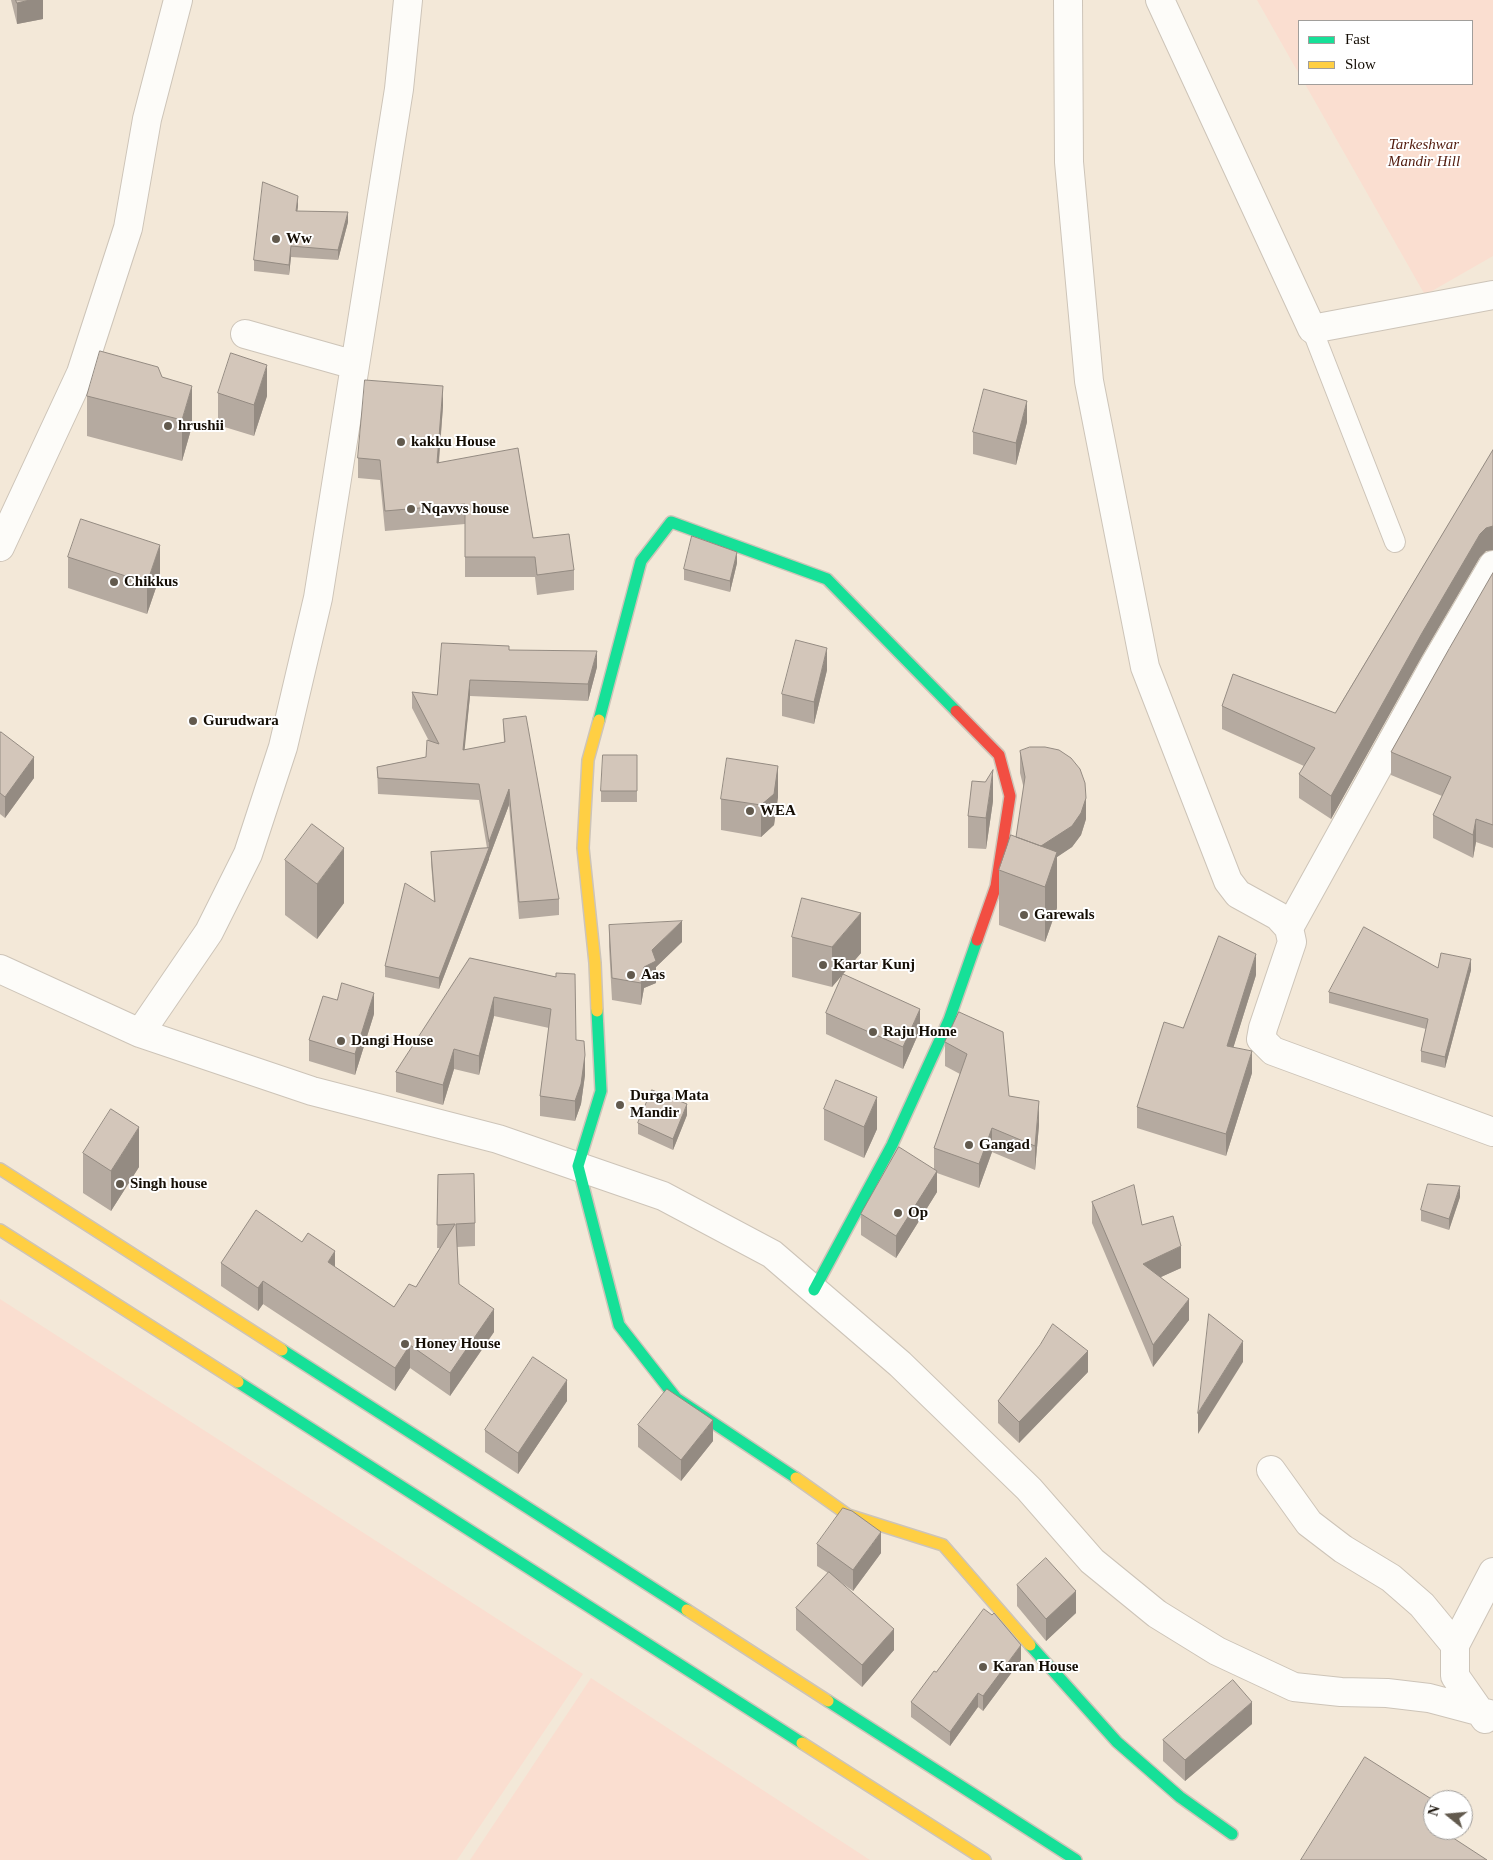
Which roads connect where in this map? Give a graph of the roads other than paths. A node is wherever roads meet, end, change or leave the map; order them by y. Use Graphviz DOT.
graph roads {
  1 [pos="178,0"];
  2 [pos="408,0"];
  3 [pos="1068,0"];
  4 [pos="1160,0"];
  5 [pos="1493,295"];
  6 [pos="1312,329"];
  7 [pos="245,334"];
  8 [pos="355,365"];
  9 [pos="1395,542"];
  10 [pos="0,547"];
  11 [pos="1493,565"];
  12 [pos="1289,928"];
  13 [pos="0,969"];
  14 [pos="140,1033"];
  15 [pos="1493,1132"];
  16 [pos="578,1166"];
  17 [pos="0,1169"];
  18 [pos="0,1230"];
  19 [pos="814,1290"];
  20 [pos="1271,1470"];
  21 [pos="1493,1572"];
  22 [pos="1455,1645"];
  23 [pos="1488,1719"];
  24 [pos="1232,1834"];
  25 [pos="985,1860"];
  26 [pos="1076,1860"];
  1 -- 10 [label="street"];
  2 -- 8 [label="street"];
  3 -- 12 [label="street"];
  4 -- 6 [label="street"];
  5 -- 6 [label="street"];
  6 -- 9 [label="lane"];
  7 -- 8 [label="street"];
  8 -- 14 [label="street"];
  11 -- 12 [label="street"];
  12 -- 15 [label="street"];
  13 -- 14 [label="street"];
  14 -- 16 [label="street"];
  16 -- 19 [label="street"];
  16 -- 19 [label="street"];
  16 -- 24 [label="street"];
  17 -- 26 [label="street"];
  18 -- 25 [label="street"];
  19 -- 23 [label="street"];
  20 -- 22 [label="street"];
  21 -- 22 [label="street"];
  22 -- 23 [label="street"];
}
